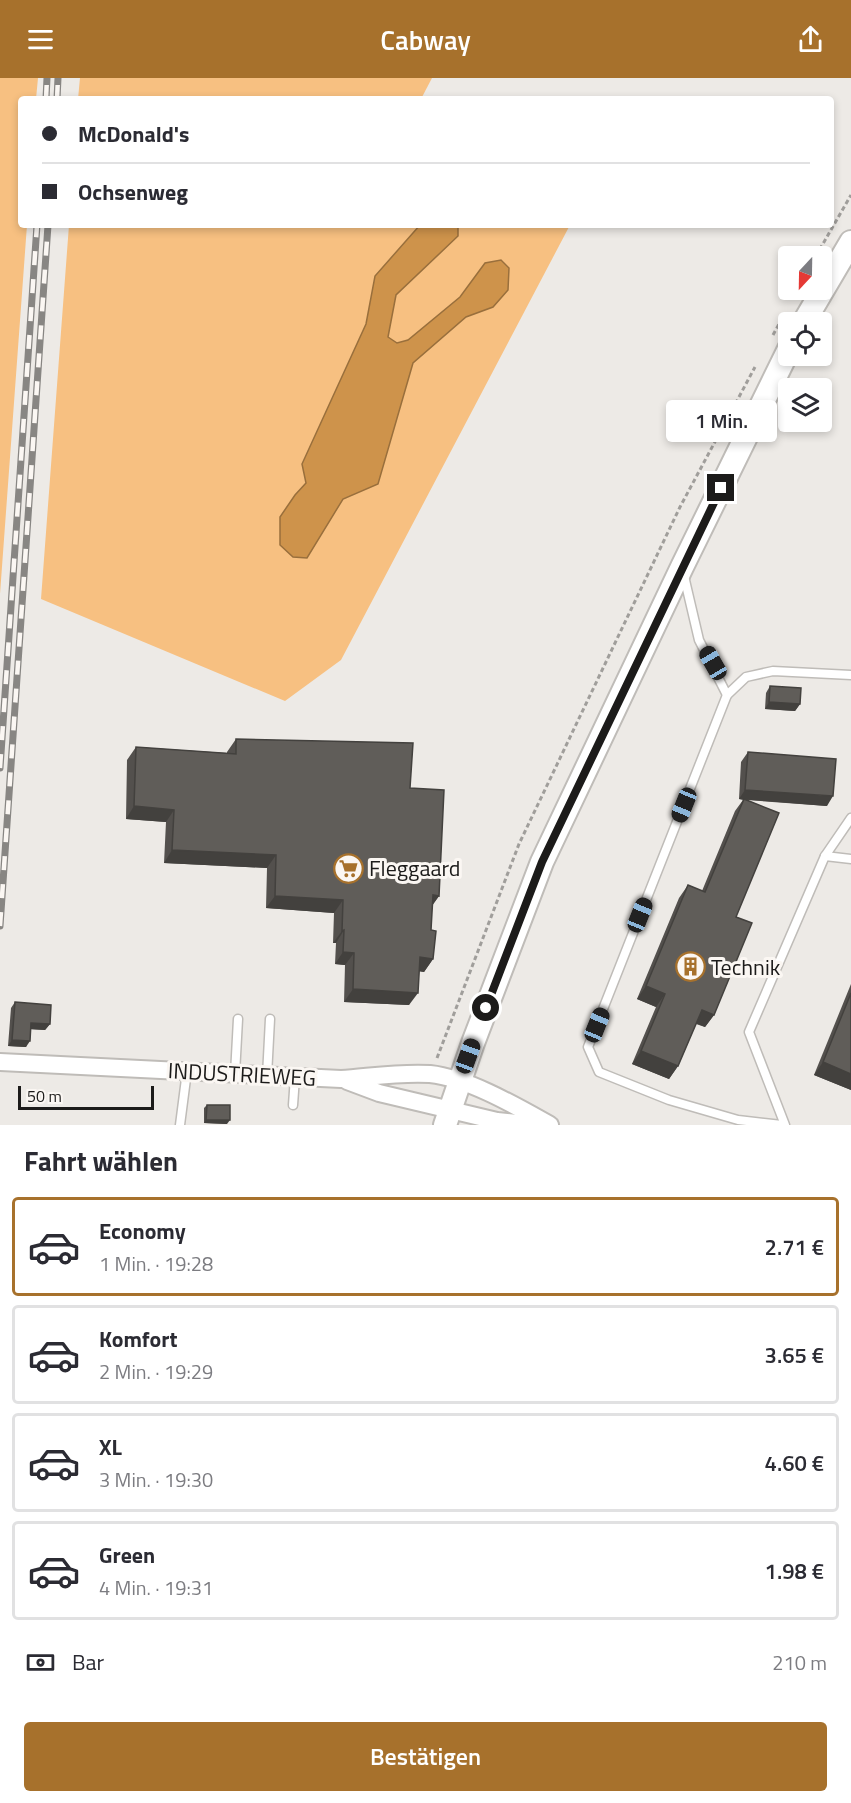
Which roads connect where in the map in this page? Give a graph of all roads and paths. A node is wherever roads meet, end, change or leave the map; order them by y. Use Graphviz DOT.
graph roads {
  1 [pos="851,195"];
  2 [pos="834,225"];
  3 [pos="832,228"];
  4 [pos="851,242"];
  5 [pos="822,246"];
  6 [pos="798,312"];
  7 [pos="778,347"];
  8 [pos="758,362"];
  9 [pos="682,567"];
  10 [pos="851,675"];
  11 [pos="728,695"];
  12 [pos="851,818"];
  13 [pos="825,856"];
  14 [pos="851,859"];
  15 [pos="238,1019"];
  16 [pos="270,1019"];
  17 [pos="0,1062"];
  18 [pos="435,1063"];
  19 [pos="187,1071"];
  20 [pos="235,1074"];
  21 [pos="267,1076"];
  22 [pos="295,1077"];
  23 [pos="341,1079"];
  24 [pos="459,1082"];
  25 [pos="292,1105"];
  26 [pos="448,1117"];
  27 [pos="180,1125"];
  28 [pos="536,1125"];
  29 [pos="550,1125"];
  30 [pos="784,1125"];
  1 -- 2 [label="path"];
  3 -- 5 [label="path"];
  4 -- 6 [label="main road"];
  7 -- 9 [label="main road"];
  8 -- 18 [label="path"];
  9 -- 11 [label="lane"];
  9 -- 24 [label="main road"];
  10 -- 11 [label="lane"];
  11 -- 30 [label="lane"];
  12 -- 13 [label="lane"];
  13 -- 14 [label="lane"];
  13 -- 30 [label="lane"];
  15 -- 20 [label="lane"];
  16 -- 21 [label="lane"];
  17 -- 19 [label="street, INDUSTRIEWEG"];
  19 -- 20 [label="street, INDUSTRIEWEG"];
  19 -- 27 [label="lane"];
  20 -- 21 [label="street, INDUSTRIEWEG"];
  21 -- 22 [label="street, INDUSTRIEWEG"];
  22 -- 23 [label="street, INDUSTRIEWEG"];
  22 -- 25 [label="lane"];
  23 -- 24 [label="street, INDUSTRIEWEG"];
  23 -- 26 [label="street, INDUSTRIEWEG"];
  24 -- 26 [label="main road"];
  24 -- 29 [label="street, INDUSTRIEWEG"];
  26 -- 28 [label="street, INDUSTRIEWEG"];
}
